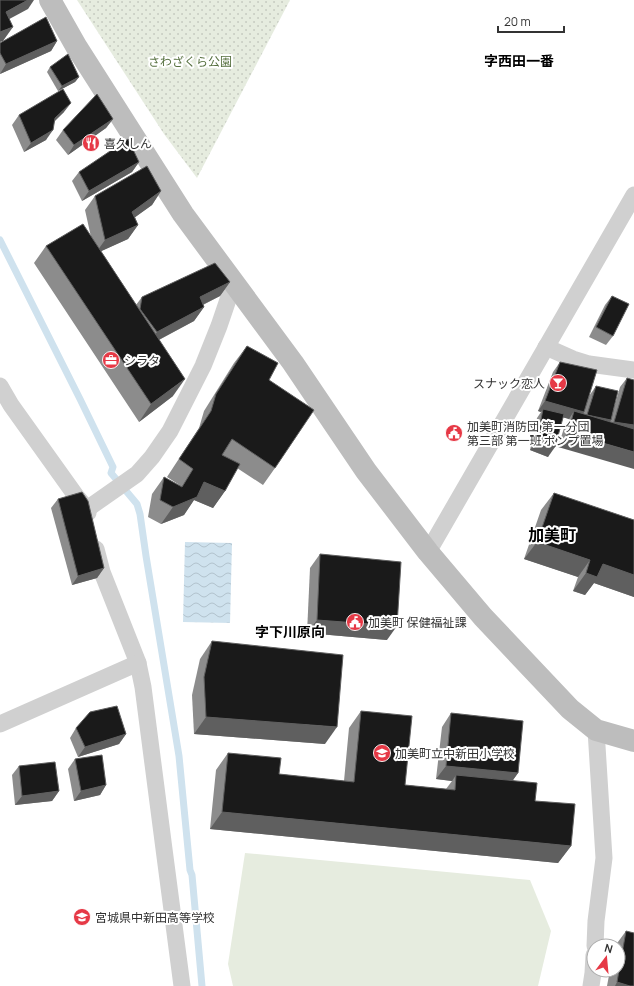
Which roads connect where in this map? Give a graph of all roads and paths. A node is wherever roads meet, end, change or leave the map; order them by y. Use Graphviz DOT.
graph roads {
  1 [pos="50,0"];
  2 [pos="634,195"];
  3 [pos="234,282"];
  4 [pos="546,347"];
  5 [pos="634,370"];
  6 [pos="0,386"];
  7 [pos="87,509"];
  8 [pos="428,552"];
  9 [pos="138,663"];
  10 [pos="0,724"];
  11 [pos="596,730"];
  12 [pos="634,741"];
  13 [pos="595,938"];
  14 [pos="182,986"];
  1 -- 3 [label="street"];
  2 -- 4 [label="street"];
  3 -- 7 [label="street"];
  3 -- 8 [label="street"];
  4 -- 5 [label="street"];
  4 -- 8 [label="street"];
  6 -- 7 [label="street"];
  7 -- 9 [label="street"];
  8 -- 11 [label="street"];
  9 -- 10 [label="street"];
  9 -- 14 [label="street"];
  11 -- 12 [label="street"];
  11 -- 13 [label="street"];
}
